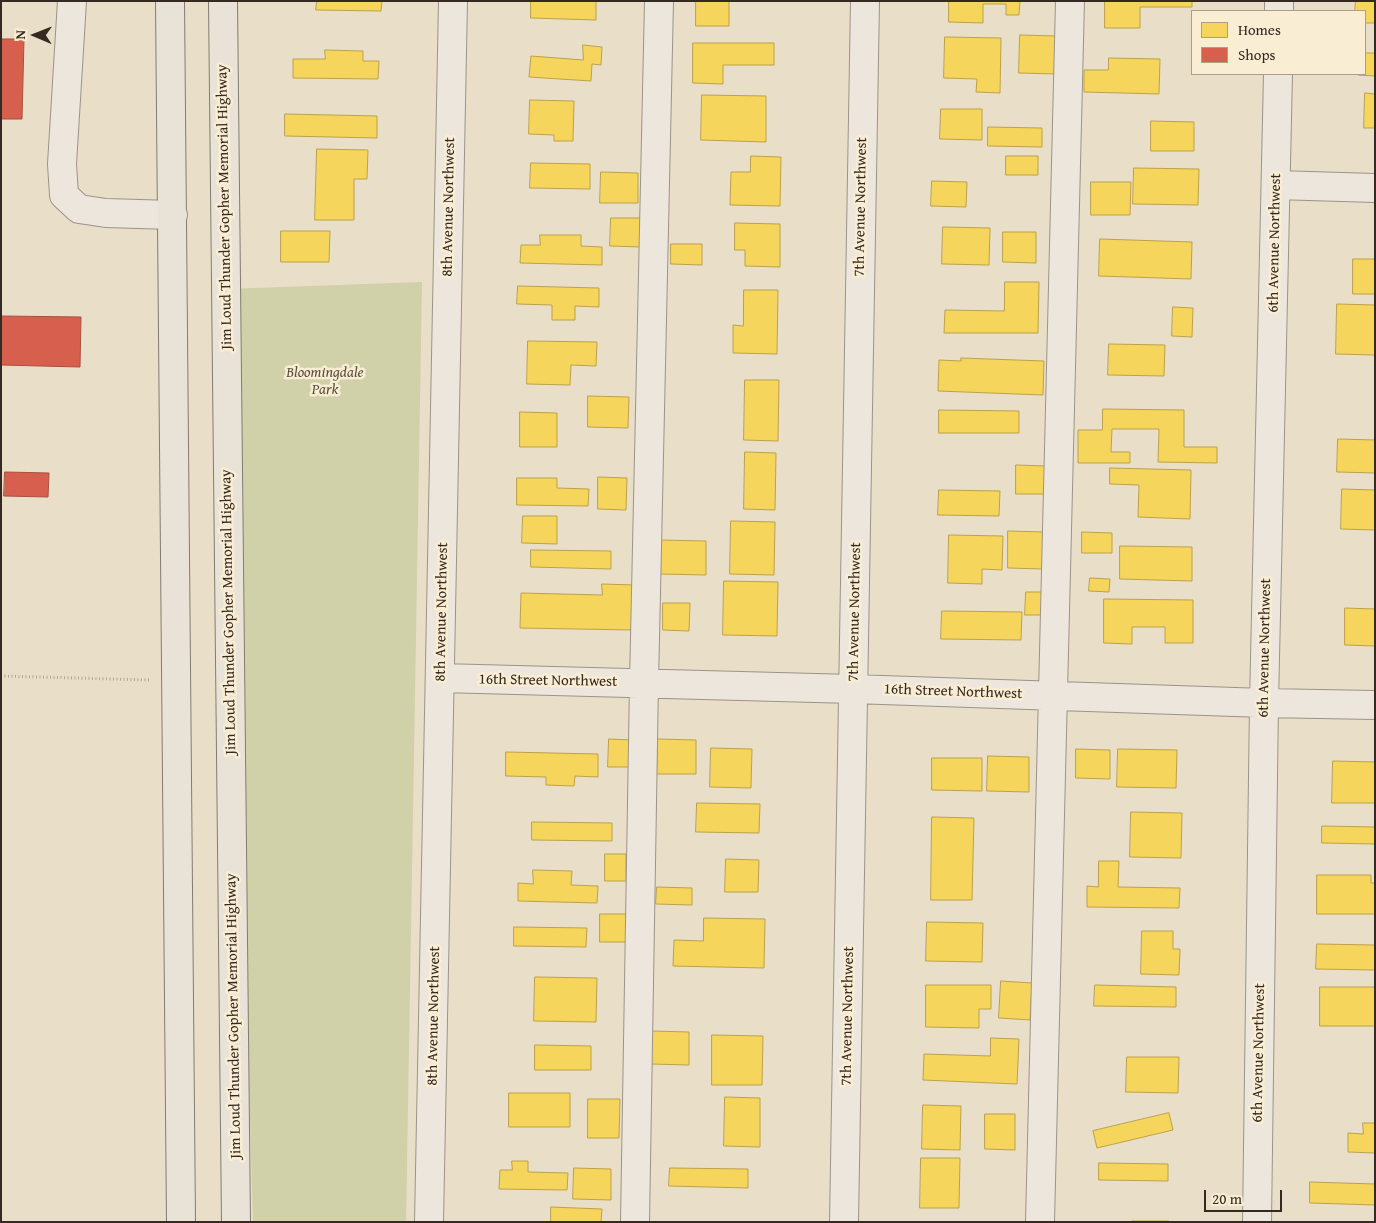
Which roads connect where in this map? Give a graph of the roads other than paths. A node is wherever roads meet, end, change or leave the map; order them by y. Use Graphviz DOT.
graph roads {
  1 [pos="72,1"];
  2 [pos="170,1"];
  3 [pos="223,1"];
  4 [pos="453,1"];
  5 [pos="659,1"];
  6 [pos="865,1"];
  7 [pos="1070,1"];
  8 [pos="1278,75"];
  9 [pos="1276,185"];
  10 [pos="1375,188"];
  11 [pos="173,214"];
  12 [pos="441,678"];
  13 [pos="644,683"];
  14 [pos="853,689"];
  15 [pos="1053,696"];
  16 [pos="1264,703"];
  17 [pos="1375,704"];
  18 [pos="181,1222"];
  19 [pos="236,1222"];
  20 [pos="429,1222"];
  21 [pos="635,1222"];
  22 [pos="844,1222"];
  23 [pos="1040,1222"];
  24 [pos="1257,1222"];
  1 -- 11 [label="street"];
  2 -- 11 [label="main road"];
  3 -- 19 [label="main road, Jim Loud Thunder Gopher Memorial Highway"];
  4 -- 12 [label="street, 8th Avenue Northwest"];
  5 -- 13 [label="street"];
  6 -- 14 [label="street, 7th Avenue Northwest"];
  7 -- 15 [label="street"];
  8 -- 9 [label="street, 6th Avenue Northwest"];
  9 -- 10 [label="street"];
  9 -- 16 [label="street, 6th Avenue Northwest"];
  11 -- 18 [label="main road"];
  12 -- 13 [label="street, 16th Street Northwest"];
  12 -- 20 [label="street, 8th Avenue Northwest"];
  13 -- 14 [label="street, 16th Street Northwest"];
  13 -- 21 [label="street"];
  14 -- 15 [label="street, 16th Street Northwest"];
  14 -- 22 [label="street, 7th Avenue Northwest"];
  15 -- 16 [label="street, 16th Street Northwest"];
  15 -- 23 [label="street"];
  16 -- 17 [label="street, 16th Street Northwest"];
  16 -- 24 [label="street, 6th Avenue Northwest"];
}
